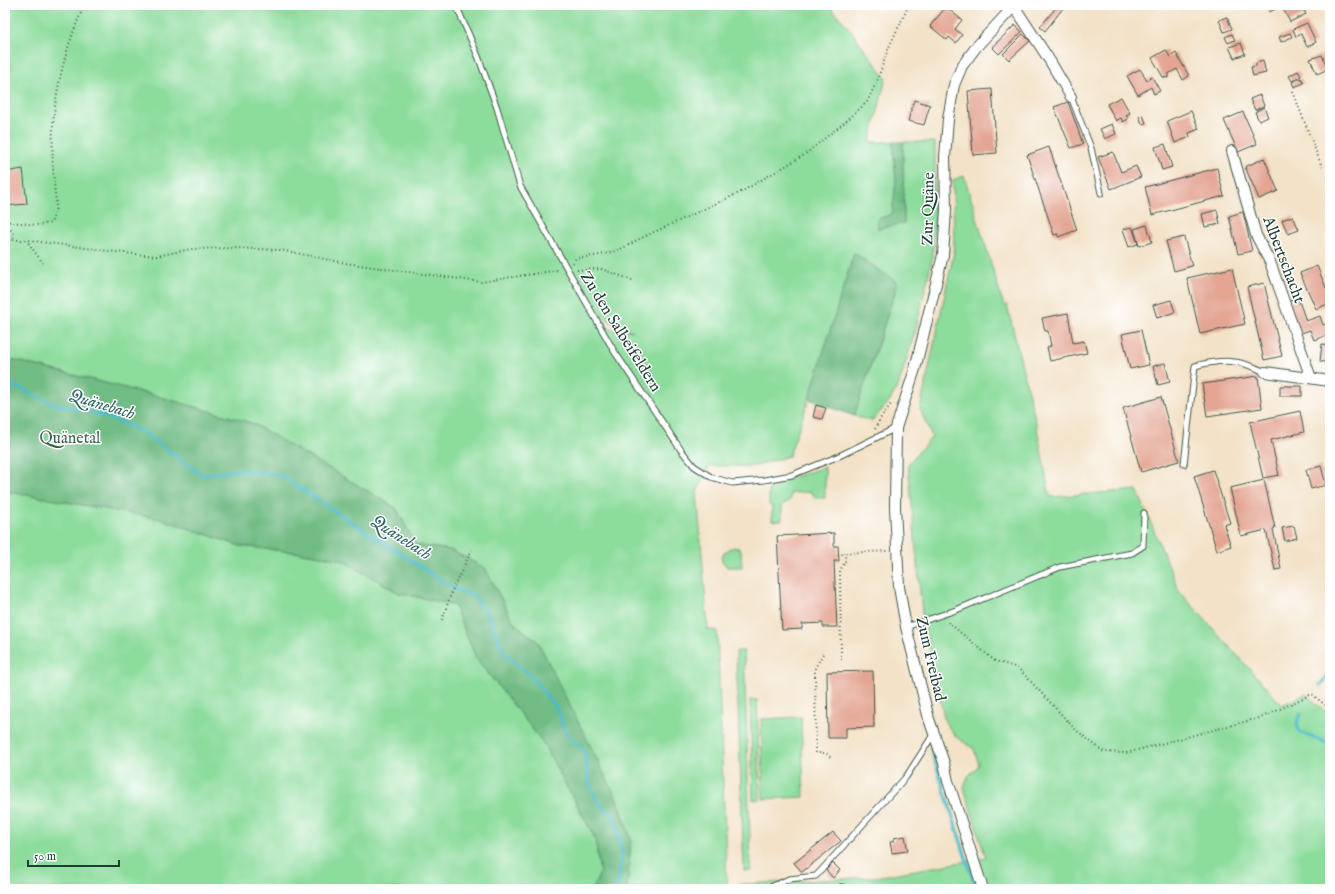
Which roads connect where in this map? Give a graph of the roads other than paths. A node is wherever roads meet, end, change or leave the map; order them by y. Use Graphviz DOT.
graph roads {
  1 [pos="456,5"];
  2 [pos="1014,6"];
  3 [pos="1071,97"];
  4 [pos="1232,151"];
  5 [pos="1101,193"];
  6 [pos="1265,372"];
  7 [pos="1311,378"];
  8 [pos="1330,381"];
  9 [pos="896,428"];
  10 [pos="1184,464"];
  11 [pos="1144,512"];
  12 [pos="906,628"];
  13 [pos="933,735"];
  14 [pos="766,889"];
  15 [pos="983,889"];
  1 -- 9 [label="lane, Zu den Salbeifeldern"];
  2 -- 3 [label="street, Zur Quäne"];
  2 -- 9 [label="street, Zur Quäne"];
  3 -- 5 [label="lane"];
  4 -- 7 [label="street, Albertschacht"];
  6 -- 7 [label="street"];
  6 -- 10 [label="lane"];
  7 -- 8 [label="street"];
  9 -- 12 [label="street, Zum Freibad"];
  11 -- 12 [label="lane"];
  12 -- 13 [label="street, Zum Freibad"];
  13 -- 14 [label="lane"];
  13 -- 15 [label="street, Zum Freibad"];
}
